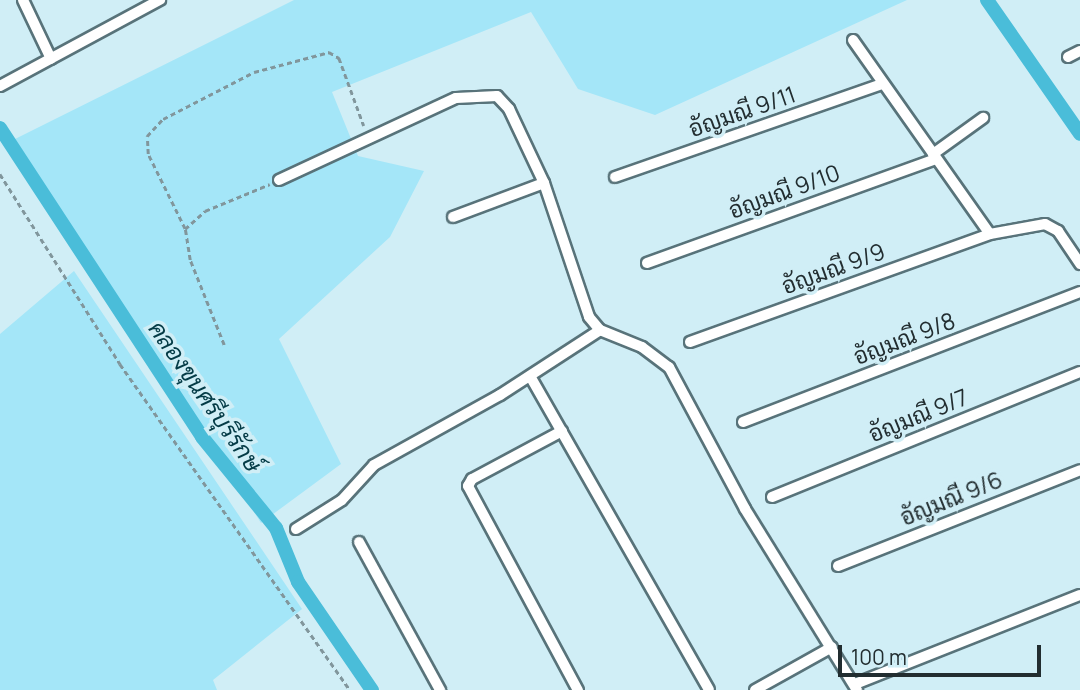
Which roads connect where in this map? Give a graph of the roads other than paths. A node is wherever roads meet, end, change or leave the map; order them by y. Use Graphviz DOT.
graph roads {
  1 [pos="23,0"];
  2 [pos="160,0"];
  3 [pos="853,40"];
  4 [pos="1080,51"];
  5 [pos="1068,57"];
  6 [pos="51,59"];
  7 [pos="882,85"];
  8 [pos="0,86"];
  9 [pos="983,118"];
  10 [pos="934,157"];
  11 [pos="615,177"];
  12 [pos="279,180"];
  13 [pos="544,183"];
  14 [pos="453,217"];
  15 [pos="990,234"];
  16 [pos="647,263"];
  17 [pos="1080,264"];
  18 [pos="1080,292"];
  19 [pos="600,330"];
  20 [pos="690,342"];
  21 [pos="1080,372"];
  22 [pos="530,376"];
  23 [pos="743,422"];
  24 [pos="562,431"];
  25 [pos="1080,470"];
  26 [pos="772,497"];
  27 [pos="296,529"];
  28 [pos="359,542"];
  29 [pos="838,566"];
  30 [pos="1080,595"];
  31 [pos="832,647"];
  32 [pos="856,687"];
  33 [pos="440,690"];
  34 [pos="578,690"];
  35 [pos="709,690"];
  36 [pos="755,690"];
  1 -- 6 [label="street"];
  2 -- 6 [label="street"];
  3 -- 7 [label="street"];
  4 -- 5 [label="street"];
  6 -- 8 [label="street"];
  7 -- 10 [label="street"];
  7 -- 11 [label="street, อัญมณี 9/11"];
  9 -- 10 [label="street, อัญมณี 9/10"];
  10 -- 15 [label="street"];
  10 -- 16 [label="street, อัญมณี 9/10"];
  12 -- 13 [label="street"];
  13 -- 14 [label="street"];
  13 -- 19 [label="street"];
  15 -- 17 [label="street, อัญมณี 9/9"];
  15 -- 20 [label="street, อัญมณี 9/9"];
  18 -- 23 [label="street, อัญมณี 9/8"];
  19 -- 22 [label="street"];
  19 -- 31 [label="street"];
  21 -- 26 [label="street, อัญมณี 9/7"];
  22 -- 24 [label="street"];
  22 -- 27 [label="street"];
  24 -- 34 [label="street"];
  24 -- 35 [label="street"];
  25 -- 29 [label="street, อัญมณี 9/6"];
  28 -- 33 [label="street"];
  30 -- 32 [label="street"];
  31 -- 32 [label="street"];
  31 -- 36 [label="street"];
}
